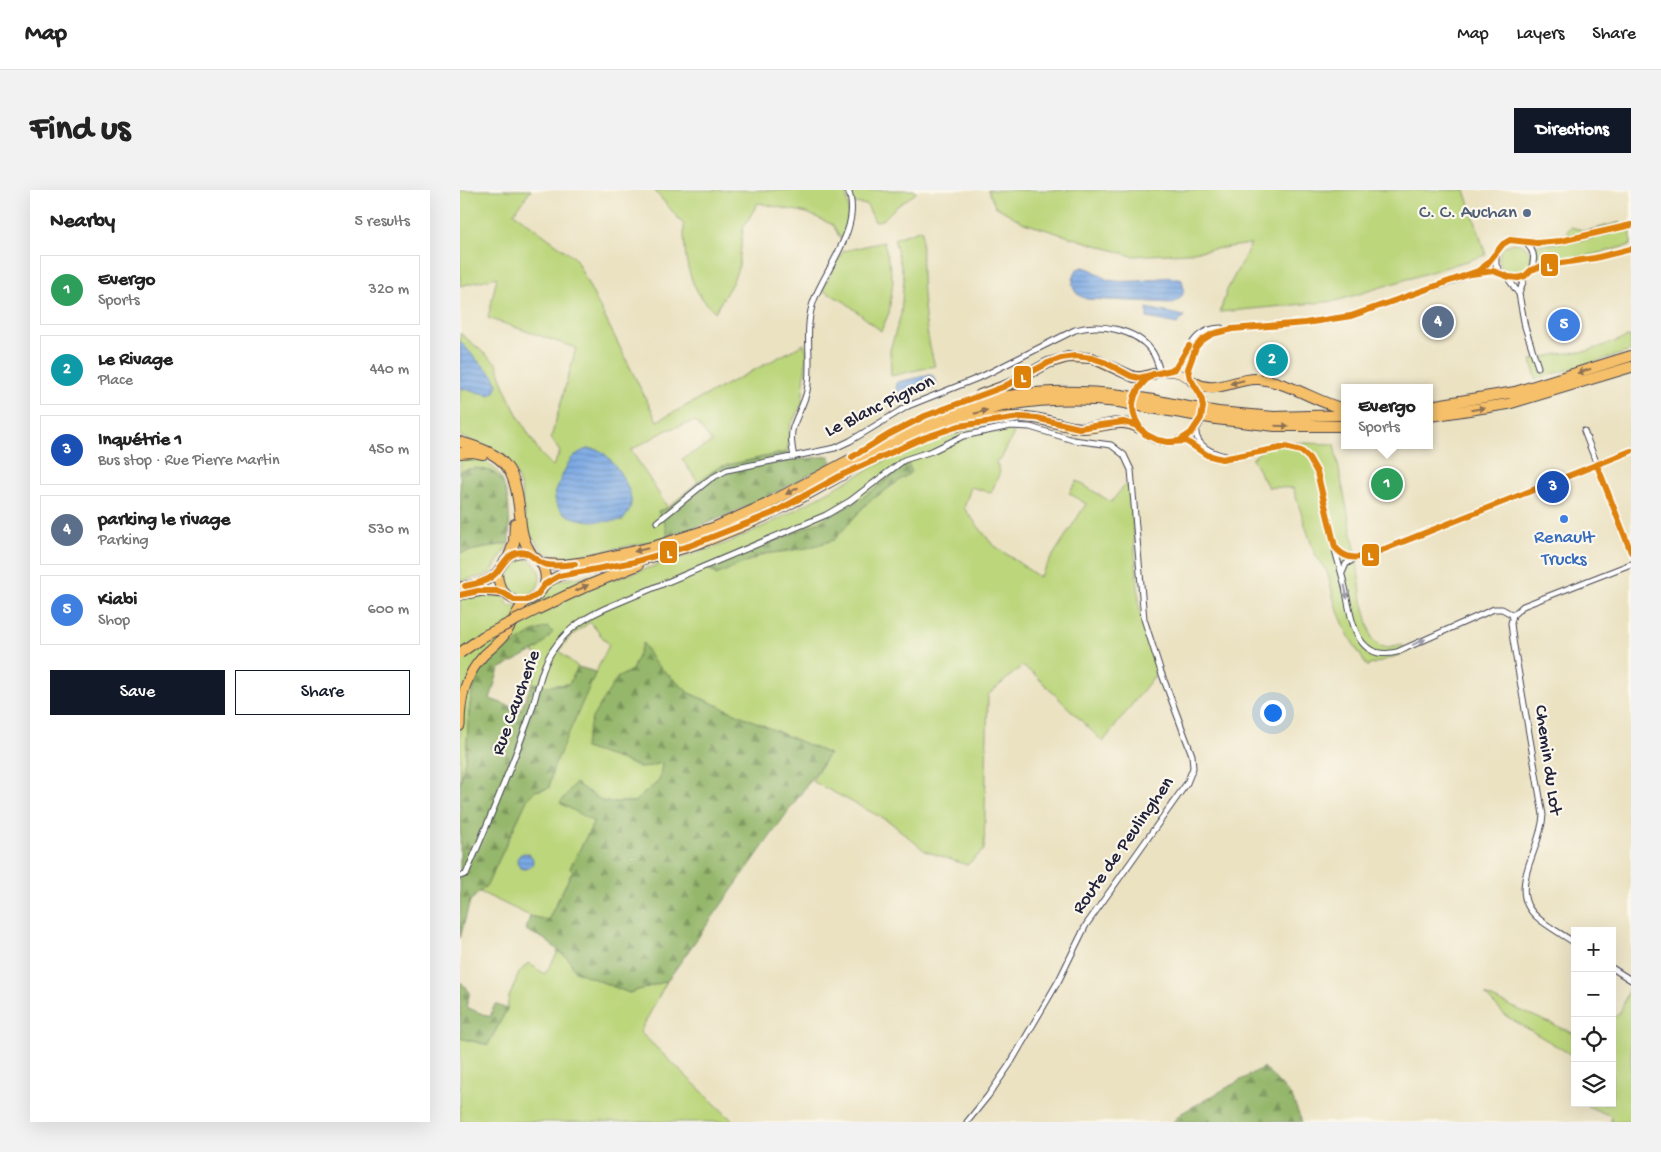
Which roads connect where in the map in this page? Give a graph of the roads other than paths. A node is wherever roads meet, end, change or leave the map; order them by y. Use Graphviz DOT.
graph roads {
  1 [pos="848,190"];
  2 [pos="1631,225"];
  3 [pos="1524,242"];
  4 [pos="1631,249"];
  5 [pos="1496,253"];
  6 [pos="1531,270"];
  7 [pos="1501,273"];
  8 [pos="1473,274"];
  9 [pos="1525,276"];
  10 [pos="1507,277"];
  11 [pos="1519,294"];
  12 [pos="1232,328"];
  13 [pos="1631,356"];
  14 [pos="1538,367"];
  15 [pos="1631,368"];
  16 [pos="1160,373"];
  17 [pos="1192,381"];
  18 [pos="1433,406"];
  19 [pos="1341,408"];
  20 [pos="1217,415"];
  21 [pos="1341,415"];
  22 [pos="1433,416"];
  23 [pos="1341,426"];
  24 [pos="1139,428"];
  25 [pos="1196,428"];
  26 [pos="1584,432"];
  27 [pos="1179,441"];
  28 [pos="460,442"];
  29 [pos="1631,451"];
  30 [pos="460,453"];
  31 [pos="794,457"];
  32 [pos="1234,457"];
  33 [pos="1597,465"];
  34 [pos="838,471"];
  35 [pos="1132,474"];
  36 [pos="657,522"];
  37 [pos="1333,545"];
  38 [pos="1631,552"];
  39 [pos="666,553"];
  40 [pos="532,555"];
  41 [pos="509,556"];
  42 [pos="1357,558"];
  43 [pos="542,564"];
  44 [pos="1631,564"];
  45 [pos="498,570"];
  46 [pos="1342,573"];
  47 [pos="545,584"];
  48 [pos="460,587"];
  49 [pos="460,595"];
  50 [pos="506,595"];
  51 [pos="526,601"];
  52 [pos="1513,615"];
  53 [pos="513,619"];
  54 [pos="460,653"];
  55 [pos="460,726"];
  56 [pos="463,875"];
  57 [pos="1571,940"];
  58 [pos="1616,971"];
  59 [pos="1631,980"];
  60 [pos="967,1122"];
  1 -- 31 [label="street"];
  2 -- 3 [label="street"];
  3 -- 5 [label="street"];
  3 -- 6 [label="street"];
  4 -- 6 [label="street"];
  5 -- 7 [label="street"];
  5 -- 8 [label="street"];
  6 -- 9 [label="street"];
  7 -- 8 [label="street"];
  7 -- 10 [label="street"];
  8 -- 12 [label="street"];
  9 -- 10 [label="street"];
  9 -- 11 [label="street"];
  10 -- 11 [label="street"];
  11 -- 14 [label="street"];
  12 -- 16 [label="street"];
  12 -- 17 [label="street"];
  13 -- 18 [label="highway, one-way"];
  22 -- 15 [label="highway, one-way"];
  16 -- 17 [label="street"];
  16 -- 24 [label="street"];
  16 -- 31 [label="street, Le Blanc Pignon"];
  16 -- 34 [label="highway"];
  19 -- 17 [label="highway, one-way"];
  17 -- 25 [label="street"];
  20 -- 21 [label="highway"];
  20 -- 23 [label="highway, one-way"];
  20 -- 34 [label="highway, bridge"];
  24 -- 27 [label="street"];
  24 -- 34 [label="highway"];
  25 -- 27 [label="street"];
  25 -- 32 [label="street"];
  26 -- 33 [label="street"];
  27 -- 32 [label="street"];
  28 -- 40 [label="highway"];
  29 -- 33 [label="street"];
  30 -- 41 [label="highway"];
  31 -- 36 [label="street, Le Blanc Pignon"];
  32 -- 37 [label="street"];
  33 -- 38 [label="street"];
  33 -- 42 [label="street"];
  34 -- 39 [label="highway"];
  34 -- 43 [label="highway, one-way"];
  35 -- 56 [label="street, Rue Caucherie"];
  35 -- 60 [label="street, Route de Peulinghen"];
  37 -- 42 [label="street"];
  37 -- 46 [label="street"];
  39 -- 47 [label="highway"];
  54 -- 39 [label="highway, one-way, bridge"];
  40 -- 41 [label="main road"];
  40 -- 43 [label="main road"];
  41 -- 45 [label="main road"];
  42 -- 46 [label="street"];
  43 -- 47 [label="main road"];
  44 -- 52 [label="street"];
  45 -- 48 [label="main road"];
  45 -- 50 [label="main road"];
  46 -- 52 [label="street, one-way"];
  47 -- 51 [label="main road"];
  49 -- 50 [label="main road"];
  50 -- 51 [label="main road"];
  50 -- 53 [label="main road"];
  51 -- 53 [label="main road"];
  52 -- 57 [label="street, Chemin du Lot"];
  53 -- 55 [label="main road"];
  58 -- 59 [label="street"];
}
